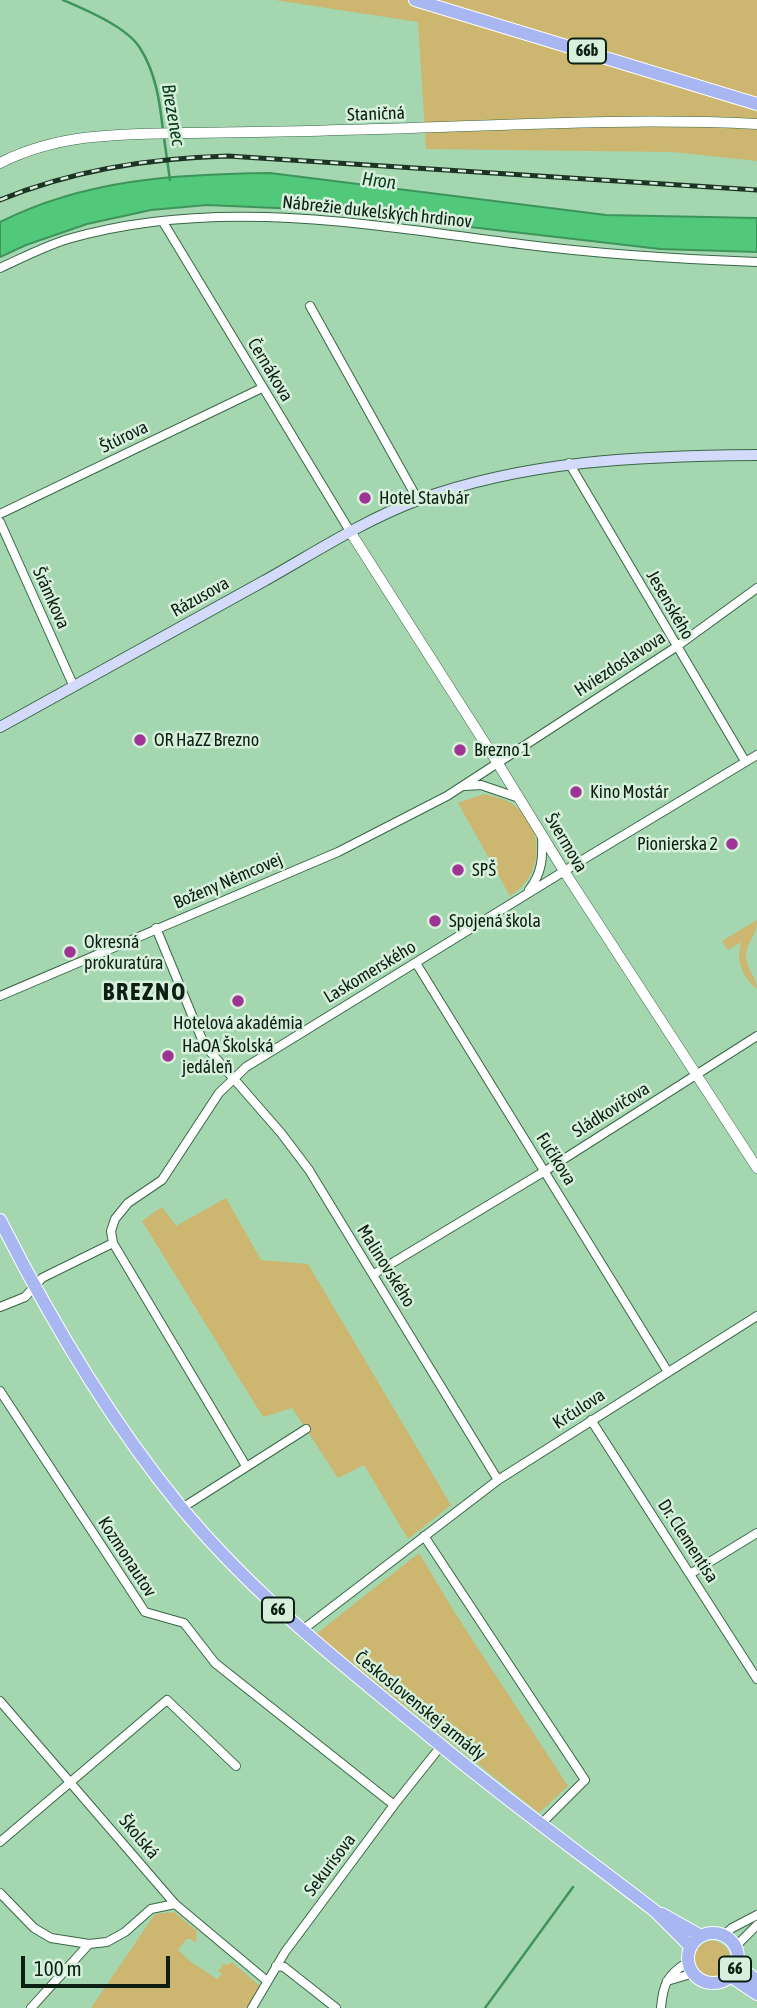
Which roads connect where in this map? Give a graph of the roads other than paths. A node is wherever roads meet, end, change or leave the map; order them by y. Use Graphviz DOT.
graph roads {
  1 [pos="415,0"];
  2 [pos="757,104"];
  3 [pos="757,124"];
  4 [pos="0,163"];
  5 [pos="163,222"];
  6 [pos="757,262"];
  7 [pos="0,268"];
  8 [pos="310,306"];
  9 [pos="262,388"];
  10 [pos="755,454"];
  11 [pos="569,463"];
  12 [pos="418,500"];
  13 [pos="0,514"];
  14 [pos="0,522"];
  15 [pos="351,533"];
  16 [pos="757,588"];
  17 [pos="676,647"];
  18 [pos="74,687"];
  19 [pos="0,727"];
  20 [pos="757,755"];
  21 [pos="744,761"];
  22 [pos="497,762"];
  23 [pos="465,786"];
  24 [pos="521,799"];
  25 [pos="542,835"];
  26 [pos="564,871"];
  27 [pos="522,898"];
  28 [pos="156,928"];
  29 [pos="416,963"];
  30 [pos="0,996"];
  31 [pos="757,1036"];
  32 [pos="696,1074"];
  33 [pos="232,1078"];
  34 [pos="757,1168"];
  35 [pos="545,1171"];
  36 [pos="0,1220"];
  37 [pos="113,1243"];
  38 [pos="374,1274"];
  39 [pos="34,1286"];
  40 [pos="0,1307"];
  41 [pos="757,1316"];
  42 [pos="668,1372"];
  43 [pos="0,1391"];
  44 [pos="591,1420"];
  45 [pos="306,1429"];
  46 [pos="246,1466"];
  47 [pos="498,1480"];
  48 [pos="182,1508"];
  49 [pos="757,1533"];
  50 [pos="424,1536"];
  51 [pos="690,1574"];
  52 [pos="301,1631"];
  53 [pos="757,1679"];
  54 [pos="0,1700"];
  55 [pos="441,1746"];
  56 [pos="236,1766"];
  57 [pos="71,1781"];
  58 [pos="394,1805"];
  59 [pos="541,1824"];
  60 [pos="0,1842"];
  61 [pos="0,1893"];
  62 [pos="175,1904"];
  63 [pos="655,1911"];
  64 [pos="757,1915"];
  65 [pos="757,1925"];
  66 [pos="723,1935"];
  67 [pos="701,1936"];
  68 [pos="89,1944"];
  69 [pos="691,1947"];
  70 [pos="735,1947"];
  71 [pos="737,1964"];
  72 [pos="276,1966"];
  73 [pos="691,1968"];
  74 [pos="730,1976"];
  75 [pos="267,1981"];
  76 [pos="757,1981"];
  77 [pos="757,1994"];
  78 [pos="31,2008"];
  79 [pos="252,2008"];
  80 [pos="336,2008"];
  81 [pos="661,2008"];
  1 -- 2 [label="main road, 66b"];
  3 -- 4 [label="street, Staničná"];
  5 -- 6 [label="street, Nábrežie dukelských hrdinov"];
  5 -- 7 [label="street, Nábrežie dukelských hrdinov"];
  5 -- 9 [label="street, Černákova"];
  8 -- 12 [label="street"];
  9 -- 13 [label="street, Štúrova"];
  9 -- 15 [label="street, Černákova"];
  10 -- 11 [label="main road, Rázusova"];
  11 -- 12 [label="main road, Rázusova"];
  11 -- 17 [label="street, Jesenského"];
  12 -- 15 [label="main road, Rázusova"];
  14 -- 18 [label="street, Šrámkova"];
  15 -- 18 [label="main road, Rázusova"];
  15 -- 22 [label="street, Švermova"];
  16 -- 17 [label="street, Hviezdoslavova"];
  17 -- 21 [label="street, Jesenského"];
  17 -- 22 [label="street, Hviezdoslavova"];
  18 -- 19 [label="main road, Rázusova"];
  20 -- 21 [label="street, Laskomerského"];
  21 -- 26 [label="street, Laskomerského"];
  22 -- 23 [label="street, Boženy Němcovej"];
  22 -- 24 [label="street, Švermova"];
  23 -- 24 [label="street"];
  23 -- 28 [label="street, Boženy Němcovej"];
  24 -- 25 [label="street, Švermova"];
  25 -- 26 [label="street, Švermova"];
  25 -- 27 [label="street, Laskomerského"];
  26 -- 27 [label="street, Laskomerského"];
  26 -- 32 [label="street, Švermova"];
  27 -- 29 [label="street, Laskomerského"];
  28 -- 30 [label="street, Boženy Němcovej"];
  28 -- 33 [label="street, Malinovského"];
  29 -- 33 [label="street, Laskomerského"];
  29 -- 35 [label="street, Fučíkova"];
  31 -- 32 [label="street, Sládkovičova"];
  32 -- 34 [label="street, Švermova"];
  32 -- 35 [label="street, Sládkovičova"];
  33 -- 37 [label="street"];
  33 -- 38 [label="street, Malinovského"];
  35 -- 38 [label="street, Sládkovičova"];
  35 -- 42 [label="street, Fučíkova"];
  36 -- 39 [label="main road, Československej armády / 66"];
  37 -- 39 [label="street"];
  37 -- 46 [label="street"];
  38 -- 47 [label="street, Malinovského"];
  39 -- 40 [label="street"];
  39 -- 48 [label="main road, Československej armády / 66"];
  41 -- 42 [label="street, Krčulova"];
  42 -- 44 [label="street, Krčulova"];
  43 -- 58 [label="street, Kozmonautov"];
  44 -- 47 [label="street, Krčulova"];
  44 -- 51 [label="street, Dr. Clementisa"];
  45 -- 46 [label="street"];
  46 -- 48 [label="street"];
  47 -- 50 [label="street, Krčulova"];
  48 -- 52 [label="main road, Československej armády / 66"];
  49 -- 51 [label="street"];
  50 -- 52 [label="street, Krčulova"];
  50 -- 59 [label="street"];
  51 -- 53 [label="street, Dr. Clementisa"];
  52 -- 55 [label="main road, Československej armády / 66"];
  54 -- 57 [label="street, Školská"];
  55 -- 58 [label="street, Sekurisova"];
  55 -- 59 [label="main road, Československej armády / 66"];
  56 -- 57 [label="street"];
  57 -- 60 [label="street"];
  57 -- 62 [label="street, Školská"];
  58 -- 72 [label="street, Sekurisova"];
  59 -- 63 [label="main road, Československej armády / 66"];
  61 -- 68 [label="street"];
  62 -- 68 [label="street"];
  62 -- 75 [label="street, Školská"];
  63 -- 67 [label="main road, Československej armády / 66"];
  63 -- 69 [label="main road, Československej armády / 66"];
  64 -- 66 [label="street"];
  65 -- 70 [label="street"];
  66 -- 67 [label="main road, 66"];
  66 -- 70 [label="main road, 66"];
  67 -- 69 [label="main road"];
  68 -- 78 [label="street"];
  69 -- 73 [label="main road"];
  70 -- 71 [label="main road, 66"];
  71 -- 74 [label="main road, 66"];
  71 -- 76 [label="main road, 66"];
  72 -- 75 [label="street, Sekurisova"];
  72 -- 80 [label="street"];
  73 -- 74 [label="main road, 66"];
  73 -- 81 [label="street"];
  74 -- 77 [label="main road, 66"];
  75 -- 79 [label="street, Sekurisova"];
}
